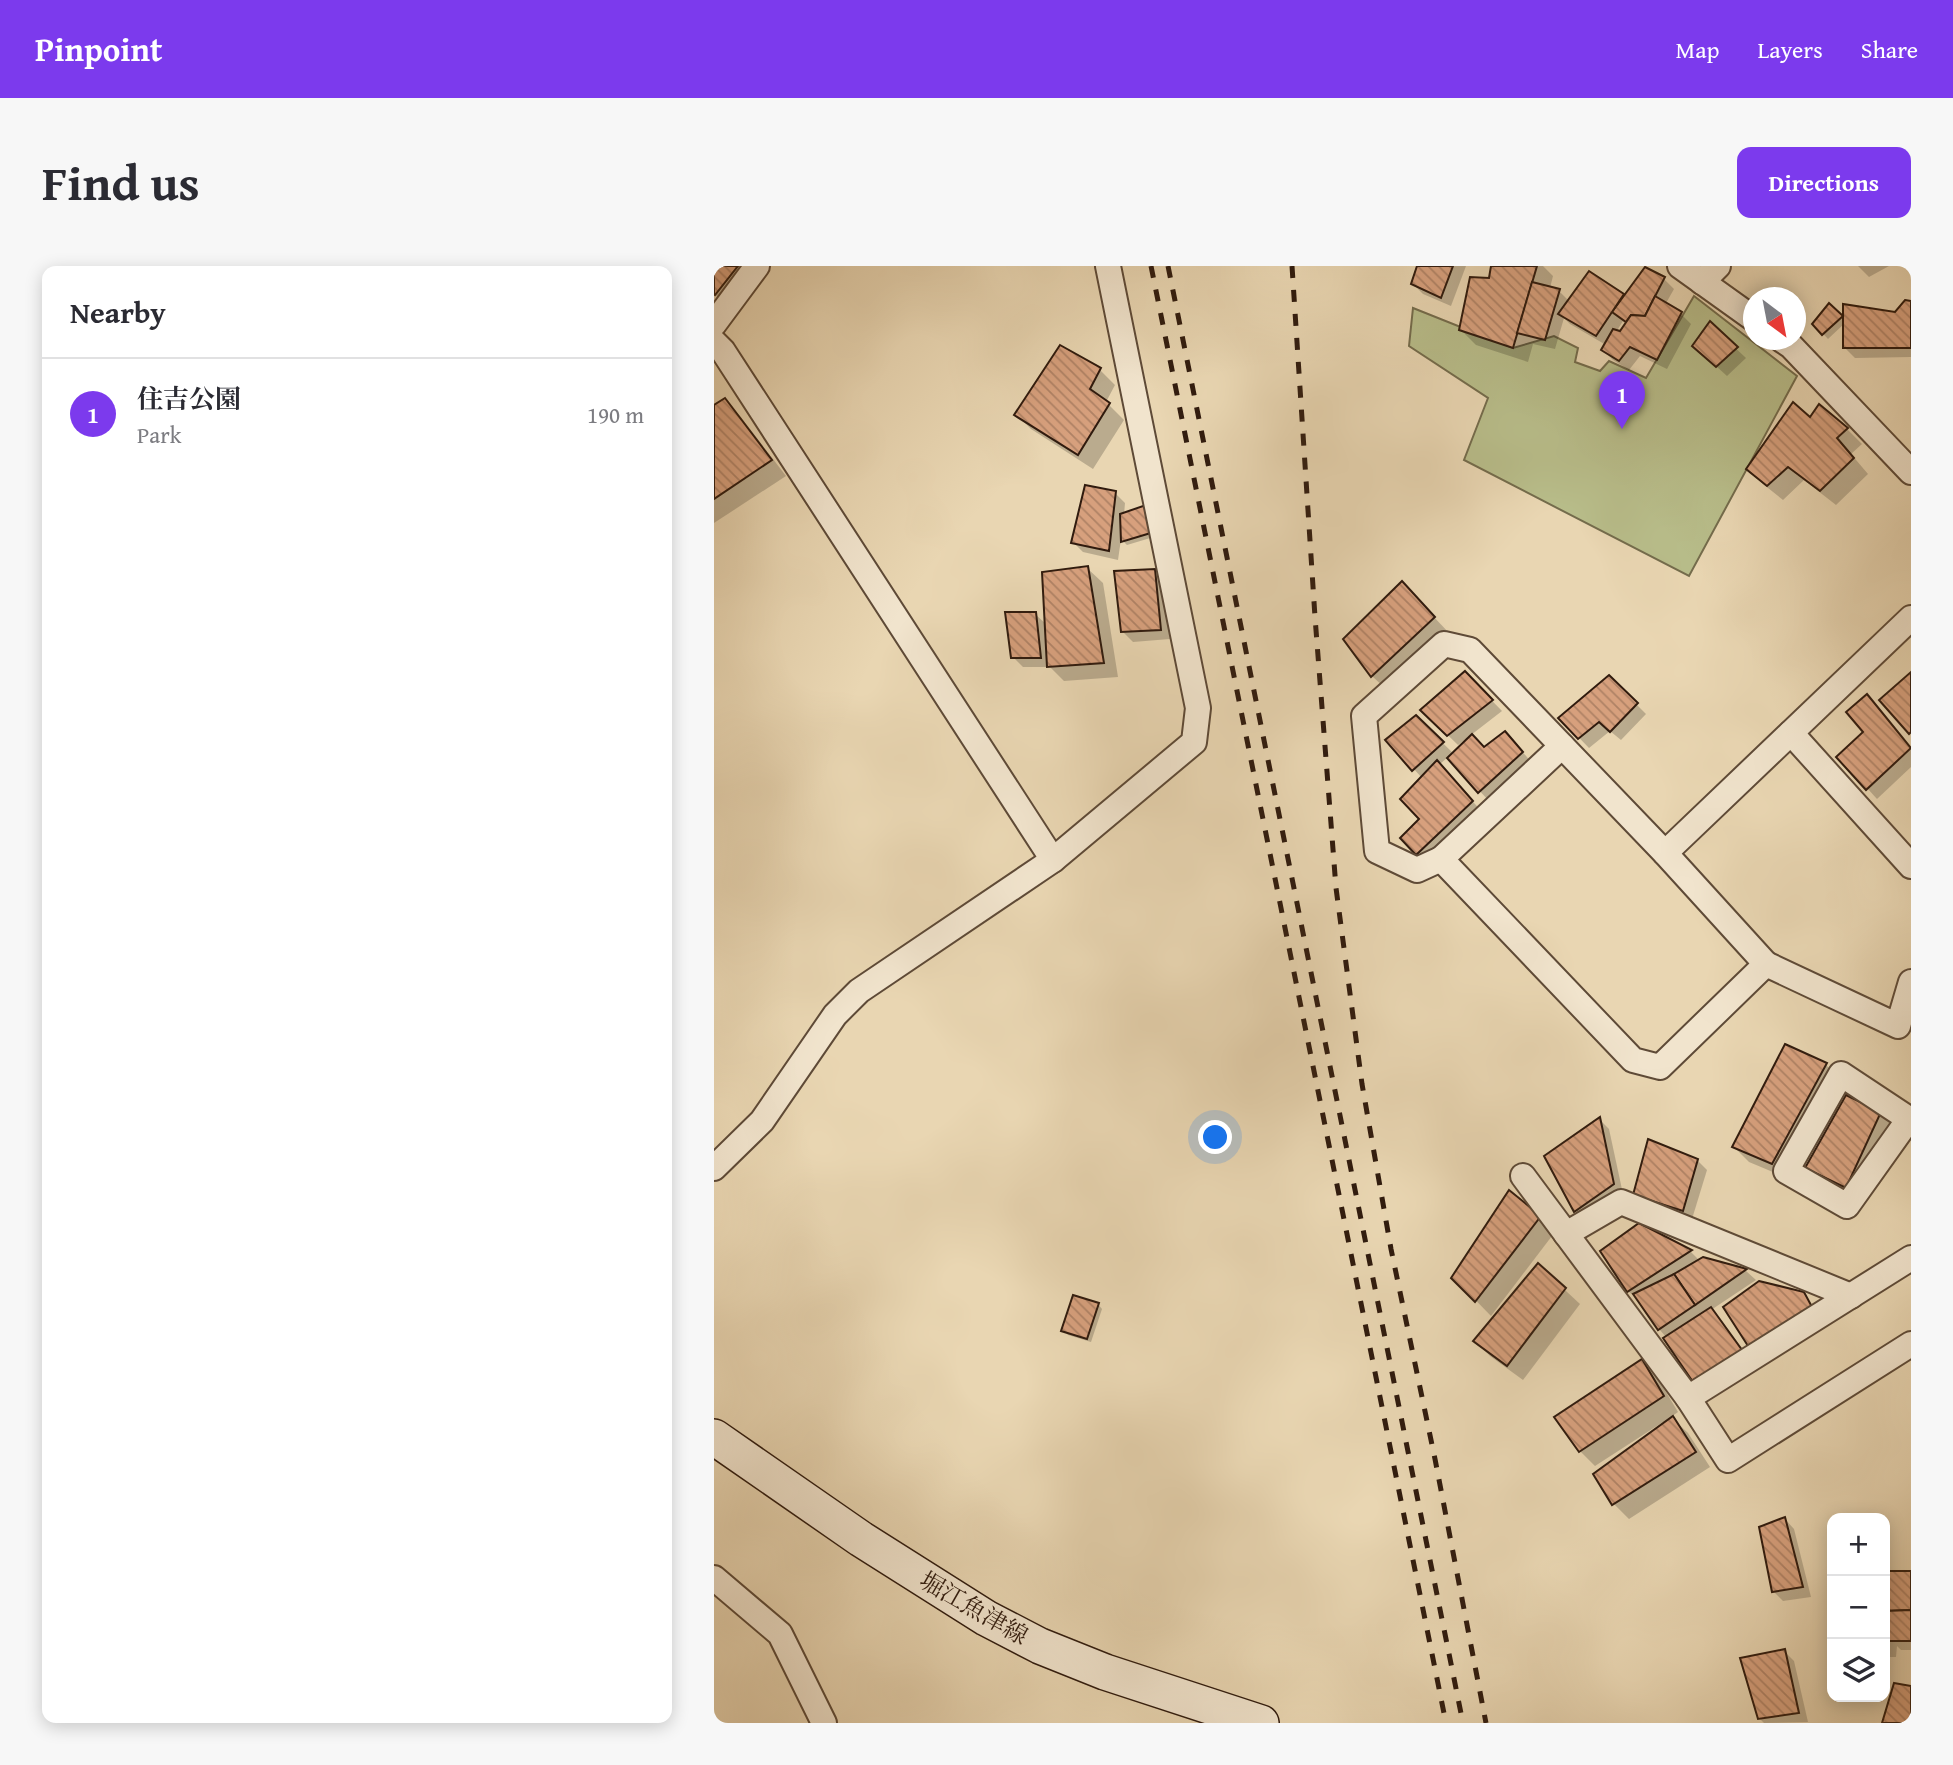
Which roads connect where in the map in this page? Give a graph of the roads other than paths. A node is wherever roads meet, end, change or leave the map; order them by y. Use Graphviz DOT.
graph roads {
  1 [pos="757,266"];
  2 [pos="1108,266"];
  3 [pos="1680,266"];
  4 [pos="1710,274"];
  5 [pos="1743,308"];
  6 [pos="714,324"];
  7 [pos="714,342"];
  8 [pos="1795,350"];
  9 [pos="1911,472"];
  10 [pos="1911,618"];
  11 [pos="1791,733"];
  12 [pos="1562,746"];
  13 [pos="1665,853"];
  14 [pos="1441,859"];
  15 [pos="1053,860"];
  16 [pos="1911,866"];
  17 [pos="1766,964"];
  18 [pos="1911,982"];
  19 [pos="1910,1120"];
  20 [pos="714,1168"];
  21 [pos="1523,1176"];
  22 [pos="1566,1234"];
  23 [pos="1911,1258"];
  24 [pos="1851,1296"];
  25 [pos="1911,1344"];
  26 [pos="1688,1398"];
  27 [pos="714,1437"];
  28 [pos="714,1577"];
  29 [pos="824,1723"];
  30 [pos="1261,1723"];
  1 -- 6 [label="street"];
  2 -- 15 [label="street"];
  3 -- 4 [label="street"];
  4 -- 5 [label="street"];
  7 -- 15 [label="street"];
  8 -- 9 [label="street"];
  10 -- 11 [label="street"];
  11 -- 13 [label="street"];
  11 -- 16 [label="street"];
  12 -- 13 [label="street"];
  12 -- 14 [label="street"];
  12 -- 14 [label="street"];
  13 -- 17 [label="street"];
  14 -- 17 [label="street"];
  15 -- 20 [label="street"];
  17 -- 18 [label="street"];
  19 -- 19 [label="street"];
  21 -- 22 [label="street"];
  22 -- 24 [label="street"];
  22 -- 26 [label="street"];
  23 -- 24 [label="street"];
  24 -- 26 [label="street"];
  25 -- 26 [label="street"];
  27 -- 30 [label="main road, 堀江魚津線"];
  28 -- 29 [label="street"];
}
